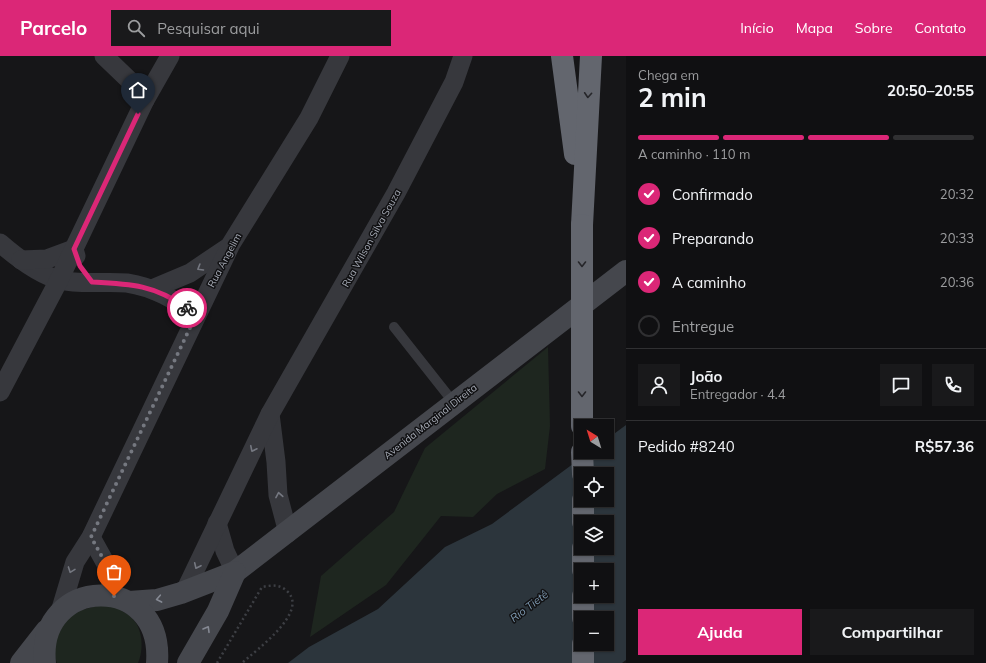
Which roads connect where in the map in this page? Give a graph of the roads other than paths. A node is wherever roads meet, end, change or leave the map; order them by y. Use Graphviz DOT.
graph roads {
  1 [pos="104,56"];
  2 [pos="170,56"];
  3 [pos="340,56"];
  4 [pos="463,56"];
  5 [pos="562,56"];
  6 [pos="591,56"];
  7 [pos="145,100"];
  8 [pos="582,202"];
  9 [pos="0,243"];
  10 [pos="231,244"];
  11 [pos="74,249"];
  12 [pos="19,260"];
  13 [pos="626,271"];
  14 [pos="59,280"];
  15 [pos="92,282"];
  16 [pos="152,289"];
  17 [pos="196,315"];
  18 [pos="394,327"];
  19 [pos="0,392"];
  20 [pos="454,403"];
  21 [pos="270,414"];
  22 [pos="582,419"];
  23 [pos="217,523"];
  24 [pos="288,533"];
  25 [pos="91,537"];
  26 [pos="235,572"];
  27 [pos="185,591"];
  28 [pos="122,599"];
  29 [pos="54,621"];
  30 [pos="583,651"];
  31 [pos="21,663"];
  32 [pos="45,663"];
  33 [pos="158,663"];
  34 [pos="188,663"];
  35 [pos="583,663"];
  1 -- 7 [label="street"];
  2 -- 7 [label="street"];
  3 -- 10 [label="street, Rua Angelim"];
  4 -- 21 [label="street, Rua Wilson Silva Souza"];
  5 -- 8 [label="highway"];
  6 -- 8 [label="highway, one-way"];
  7 -- 11 [label="street"];
  8 -- 22 [label="highway, one-way, bridge"];
  9 -- 12 [label="street"];
  10 -- 16 [label="street, one-way"];
  10 -- 17 [label="street, Rua Angelim"];
  11 -- 12 [label="street"];
  11 -- 14 [label="street"];
  11 -- 15 [label="street"];
  12 -- 14 [label="street"];
  13 -- 20 [label="main road, Avenida Marginal Direita"];
  14 -- 15 [label="street"];
  14 -- 19 [label="street"];
  15 -- 16 [label="street"];
  16 -- 17 [label="street"];
  17 -- 25 [label="street, Rua Angelim"];
  18 -- 20 [label="lane"];
  20 -- 24 [label="main road, Avenida Marginal Direita"];
  21 -- 23 [label="street, Rua Wilson Silva Souza, one-way"];
  24 -- 21 [label="street, one-way"];
  23 -- 26 [label="street"];
  23 -- 27 [label="street, Rua Wilson Silva Souza, one-way"];
  24 -- 26 [label="main road, Avenida Marginal Direita"];
  25 -- 28 [label="street"];
  25 -- 29 [label="street, Rua Angelim, one-way"];
  26 -- 27 [label="main road, Avenida Marginal Direita"];
  34 -- 26 [label="main road, one-way"];
  27 -- 28 [label="main road, Avenida Marginal Direita, one-way"];
  28 -- 29 [label="main road, Avenida Marginal Direita"];
  28 -- 33 [label="main road"];
  29 -- 31 [label="main road, Avenida Marginal Direita"];
  29 -- 32 [label="main road"];
  30 -- 35 [label="highway"];
}
